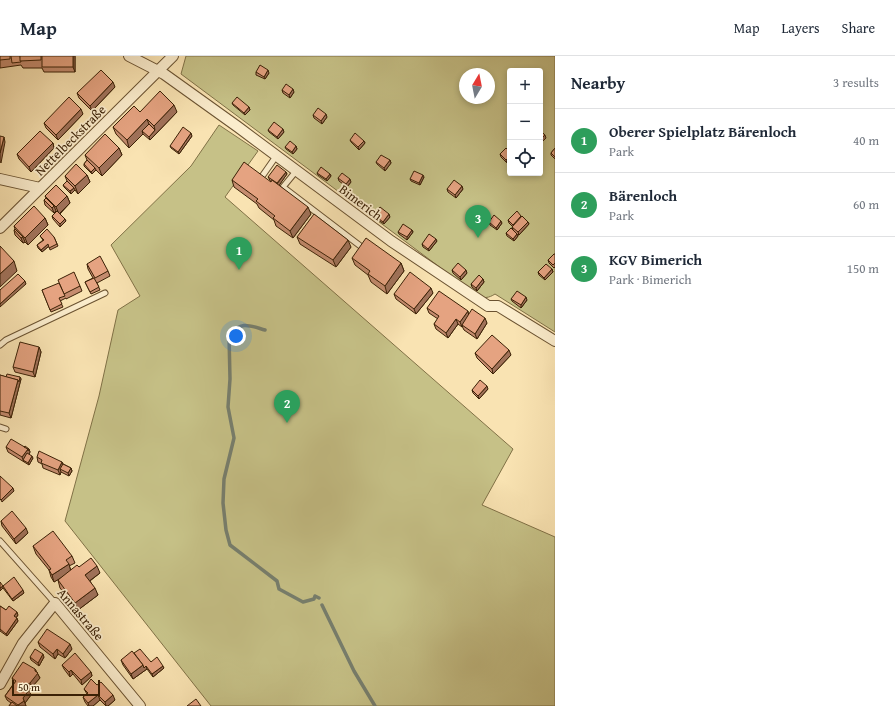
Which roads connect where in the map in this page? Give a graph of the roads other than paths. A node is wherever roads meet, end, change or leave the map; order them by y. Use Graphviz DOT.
graph roads {
  1 [pos="130,56"];
  2 [pos="174,56"];
  3 [pos="158,70"];
  4 [pos="277,155"];
  5 [pos="297,170"];
  6 [pos="263,175"];
  7 [pos="0,179"];
  8 [pos="40,188"];
  9 [pos="0,228"];
  10 [pos="363,248"];
  11 [pos="105,293"];
  12 [pos="555,340"];
  13 [pos="0,344"];
  14 [pos="0,427"];
  15 [pos="6,429"];
  16 [pos="0,541"];
  17 [pos="55,603"];
  18 [pos="0,684"];
  19 [pos="140,706"];
  1 -- 3 [label="street, Bimerich"];
  2 -- 3 [label="street, Nettelbeckstraße"];
  3 -- 4 [label="street, Bimerich"];
  3 -- 8 [label="street, Nettelbeckstraße"];
  4 -- 5 [label="street, Bimerich"];
  4 -- 6 [label="lane"];
  5 -- 10 [label="lane"];
  5 -- 12 [label="street, Bimerich"];
  7 -- 8 [label="street"];
  8 -- 9 [label="street, Nettelbeckstraße"];
  11 -- 13 [label="lane"];
  14 -- 15 [label="lane"];
  16 -- 17 [label="lane, Annastraße"];
  17 -- 18 [label="street"];
  17 -- 19 [label="street, Annastraße"];
}
